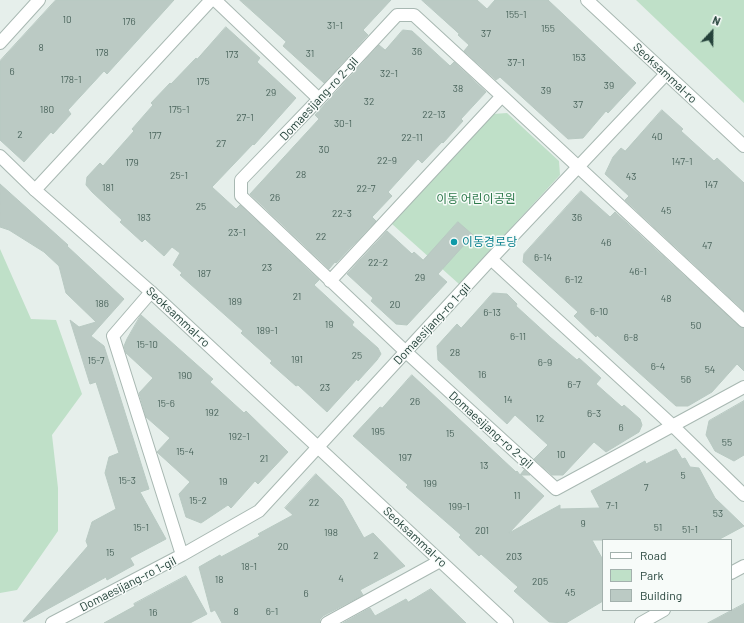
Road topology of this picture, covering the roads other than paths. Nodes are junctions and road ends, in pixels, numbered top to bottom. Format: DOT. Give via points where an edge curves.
graph roads {
  1 [pos="39,0"];
  2 [pos="211,0"];
  3 [pos="215,0"];
  4 [pos="587,0"];
  5 [pos="0,43"];
  6 [pos="666,74"];
  7 [pos="502,96"];
  8 [pos="319,99"];
  9 [pos="744,146"];
  10 [pos="0,156"];
  11 [pos="578,167"];
  12 [pos="35,190"];
  13 [pos="491,259"];
  14 [pos="330,280"];
  15 [pos="151,292"];
  16 [pos="744,321"];
  17 [pos="406,352"];
  18 [pos="744,387"];
  19 [pos="673,426"];
  20 [pos="318,446"];
  21 [pos="744,495"];
  22 [pos="182,555"];
  23 [pos="440,561"];
  24 [pos="744,566"];
  25 [pos="732,572"];
  26 [pos="662,611"];
  27 [pos="52,623"];
  28 [pos="327,623"];
  29 [pos="507,623"];
  30 [pos="641,623"];
  1 -- 5 [label="street"];
  2 -- 12 [label="street"];
  3 -- 8 [label="street"];
  4 -- 6 [label="street, Seoksammal-ro"];
  6 -- 9 [label="street, Seoksammal-ro"];
  6 -- 11 [label="street, Domaesijang-ro 1-gil"];
  7 -- 8 [label="street, Domaesijang-ro 2-gil" via="414,15 397,15"];
  7 -- 11 [label="street, Domaesijang-ro 2-gil"];
  7 -- 14 [label="street"];
  8 -- 14 [label="street, Domaesijang-ro 2-gil" via="241,180 241,196"];
  10 -- 12 [label="street, Seoksammal-ro"];
  11 -- 13 [label="street, Domaesijang-ro 1-gil"];
  11 -- 16 [label="street, Domaesijang-ro 2-gil"];
  12 -- 15 [label="street, Seoksammal-ro"];
  13 -- 17 [label="street, Domaesijang-ro 1-gil"];
  13 -- 19 [label="street"];
  14 -- 17 [label="street, Domaesijang-ro 2-gil"];
  15 -- 20 [label="street, Seoksammal-ro"];
  15 -- 22 [label="street, Domaesijang-ro 1-gil" via="113,336"];
  17 -- 19 [label="street, Domaesijang-ro 2-gil" via="556,489"];
  17 -- 20 [label="street, Domaesijang-ro 1-gil"];
  18 -- 19 [label="street, Domaesijang-ro 2-gil"];
  19 -- 21 [label="street"];
  20 -- 22 [label="street, Domaesijang-ro 1-gil" via="259,511"];
  20 -- 23 [label="street, Seoksammal-ro"];
  22 -- 27 [label="street, Domaesijang-ro 1-gil"];
  23 -- 28 [label="street"];
  23 -- 29 [label="street, Seoksammal-ro"];
  24 -- 25 [label="street"];
  26 -- 30 [label="street"];
}
